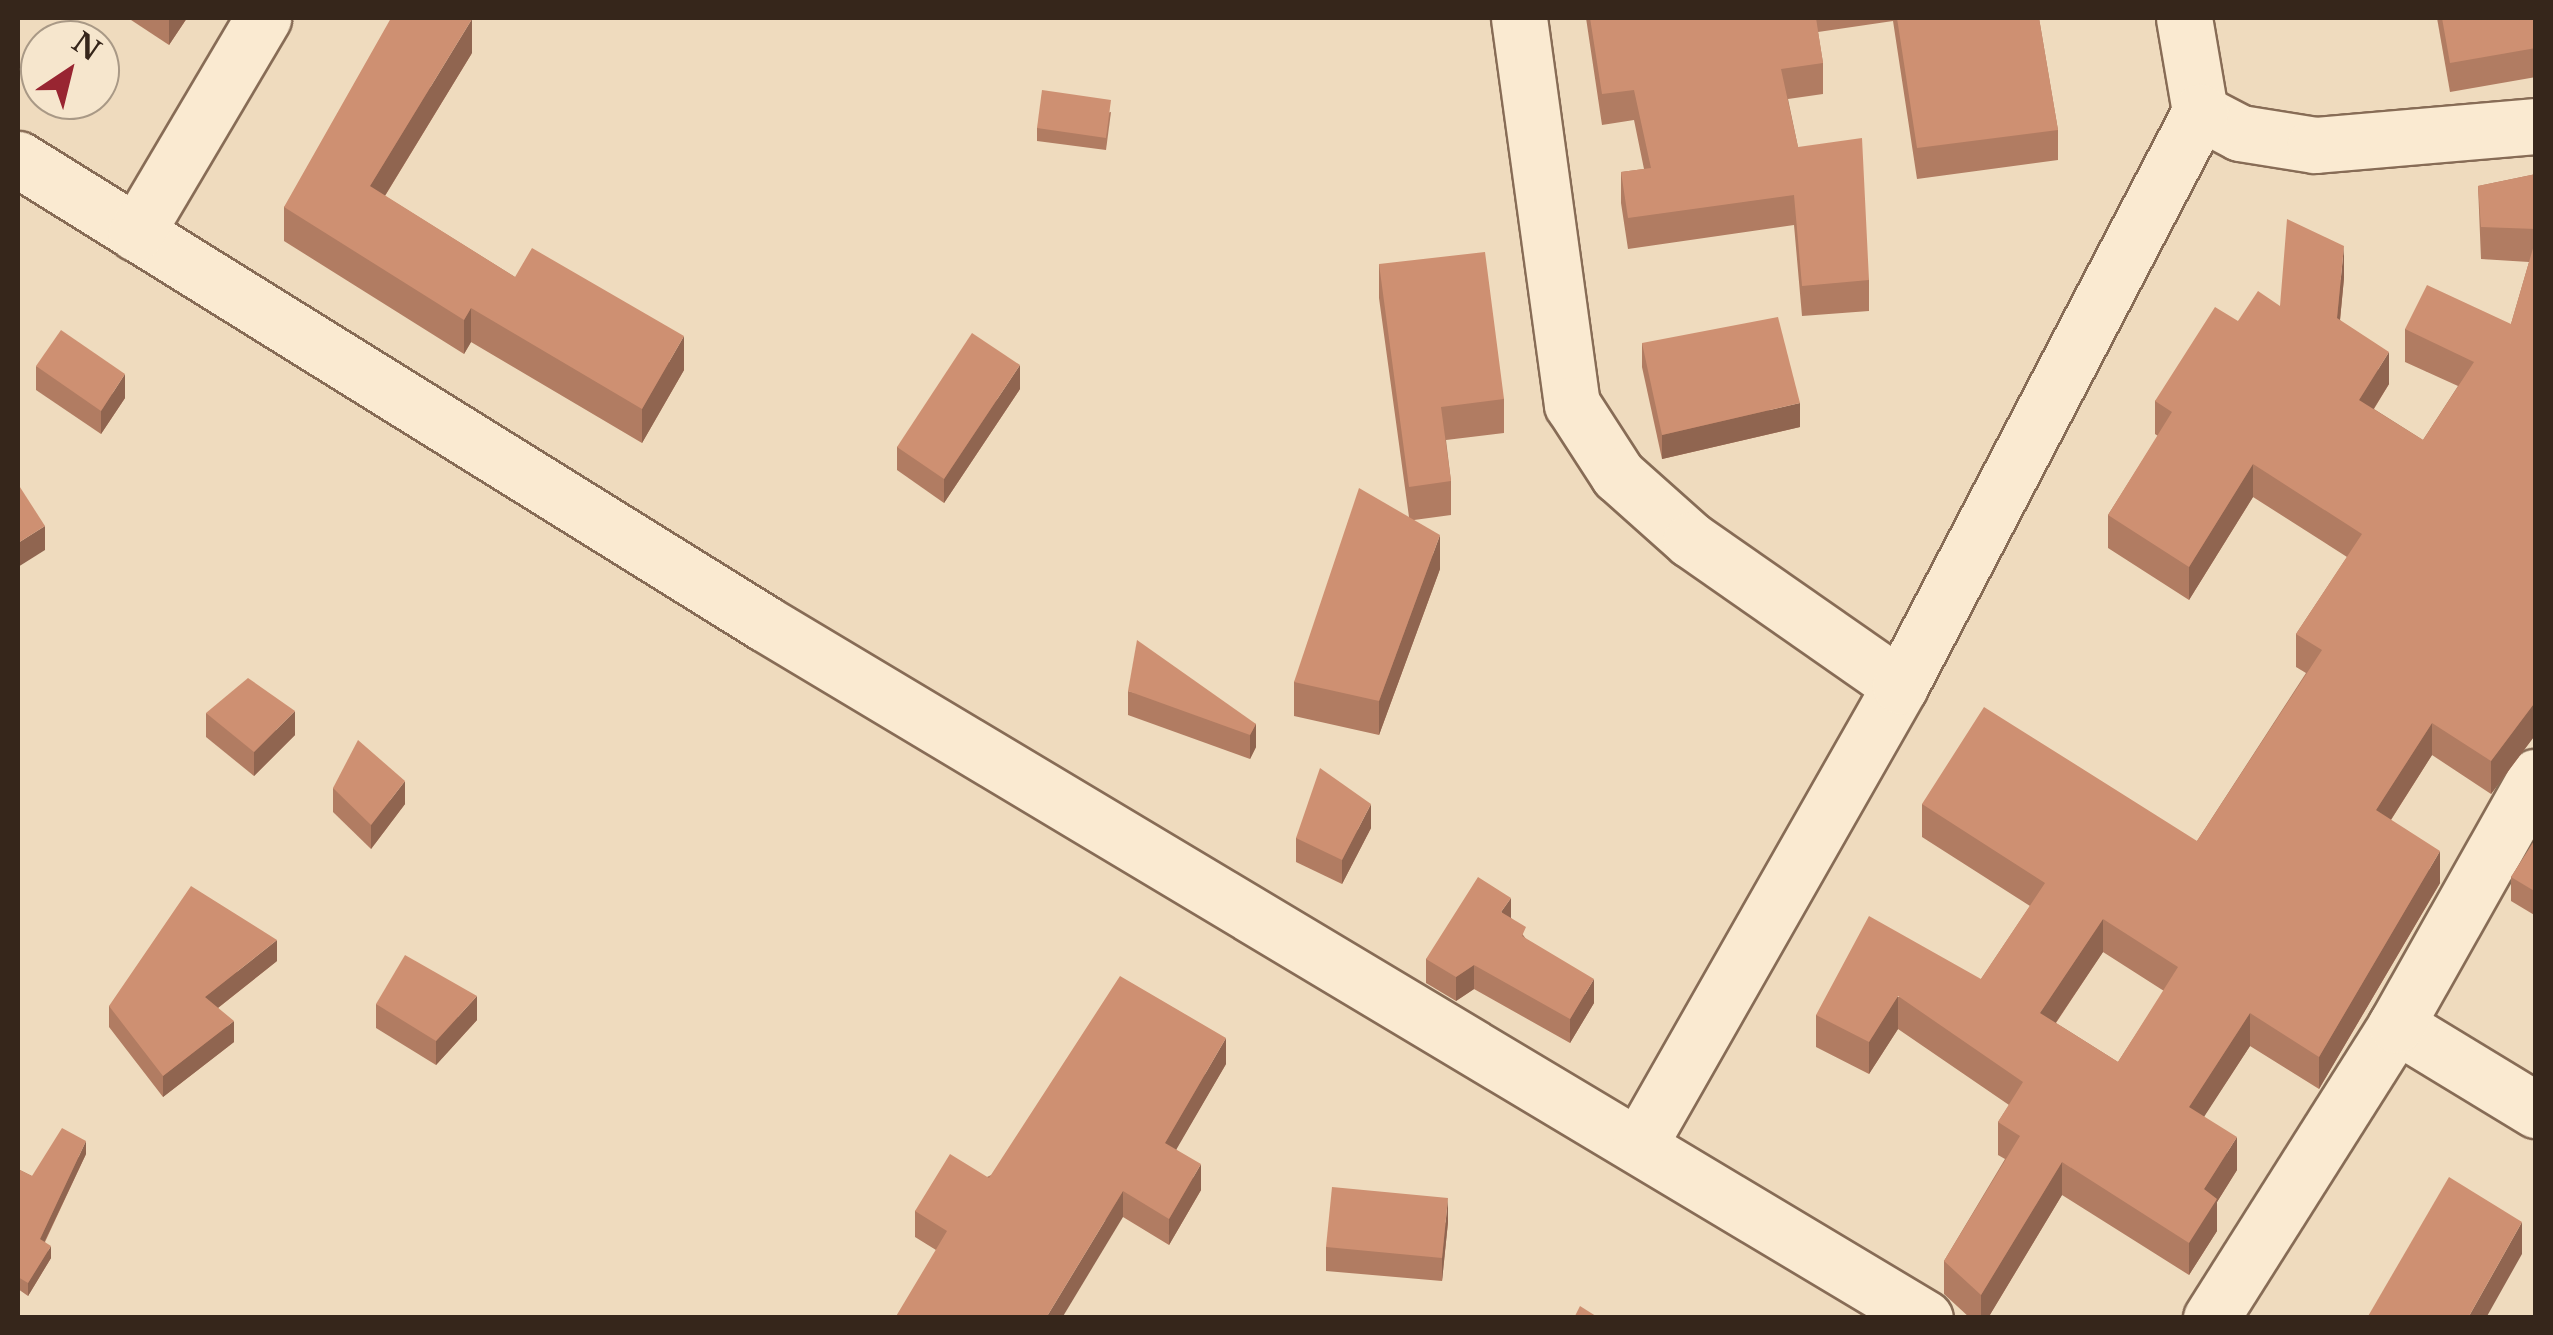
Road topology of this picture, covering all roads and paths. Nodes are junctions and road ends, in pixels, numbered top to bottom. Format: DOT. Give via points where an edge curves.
graph roads {
  1 [pos="263,18"];
  2 [pos="1518,18"];
  3 [pos="2184,18"];
  4 [pos="2200,112"];
  5 [pos="2536,126"];
  6 [pos="18,159"];
  7 [pos="136,233"];
  8 [pos="1900,686"];
  9 [pos="2536,777"];
  10 [pos="2396,1026"];
  11 [pos="2536,1110"];
  12 [pos="1640,1143"];
  13 [pos="1925,1318"];
  14 [pos="2211,1318"];
  1 -- 7 [label="street"];
  2 -- 8 [label="street" via="1572,404 1618,475 1691,540"];
  3 -- 4 [label="street"];
  4 -- 5 [label="street" via="2240,133 2315,145"];
  4 -- 8 [label="street"];
  6 -- 7 [label="street"];
  7 -- 12 [label="street" via="764,623"];
  8 -- 12 [label="street"];
  9 -- 10 [label="street"];
  10 -- 11 [label="street"];
  10 -- 14 [label="street"];
  12 -- 13 [label="street"];
}
